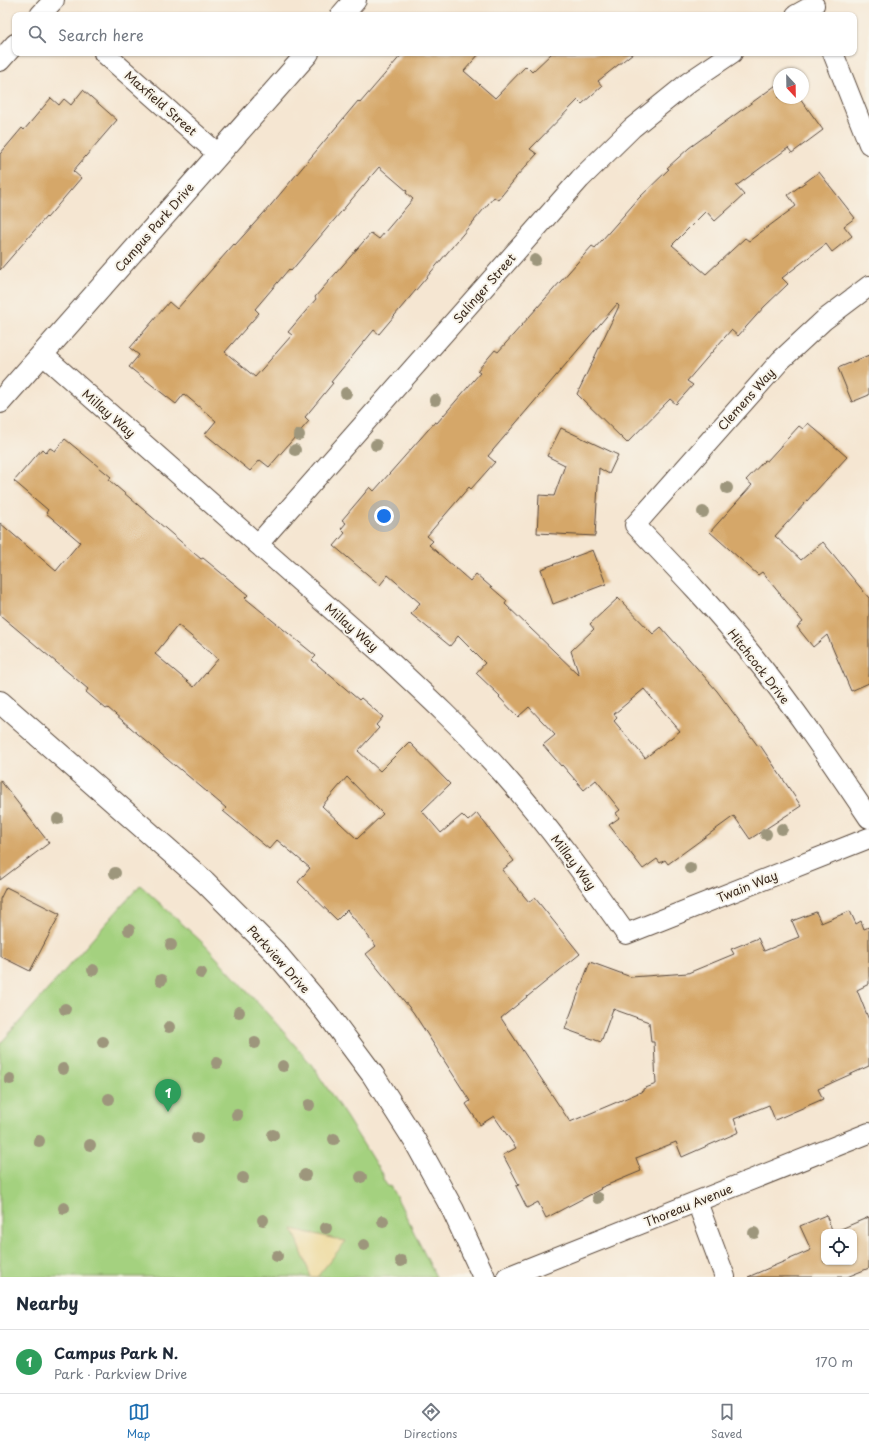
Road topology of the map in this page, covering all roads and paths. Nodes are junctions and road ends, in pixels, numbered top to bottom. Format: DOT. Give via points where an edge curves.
graph roads {
  1 [pos="355,0"];
  2 [pos="815,7"];
  3 [pos="345,12"];
  4 [pos="803,12"];
  5 [pos="12,47"];
  6 [pos="107,56"];
  7 [pos="305,56"];
  8 [pos="728,56"];
  9 [pos="834,56"];
  10 [pos="0,61"];
  11 [pos="869,144"];
  12 [pos="218,154"];
  13 [pos="869,286"];
  14 [pos="42,354"];
  15 [pos="0,402"];
  16 [pos="635,525"];
  17 [pos="258,544"];
  18 [pos="0,702"];
  19 [pos="869,818"];
  20 [pos="869,838"];
  21 [pos="626,934"];
  22 [pos="869,1133"];
  23 [pos="697,1202"];
  24 [pos="484,1277"];
  25 [pos="507,1277"];
  26 [pos="725,1277"];
  1 -- 3 [label="street"];
  2 -- 4 [label="street"];
  5 -- 10 [label="street"];
  6 -- 12 [label="street, Maxfield Street"];
  7 -- 12 [label="street, Campus Park Drive"];
  8 -- 17 [label="street, Salinger Street" via="689,82 632,128 580,179"];
  9 -- 11 [label="street"];
  12 -- 14 [label="street, Campus Park Drive"];
  13 -- 16 [label="street, Clemens Way" via="824,320 781,360"];
  14 -- 15 [label="street, Campus Park Drive"];
  14 -- 17 [label="street, Millay Way"];
  16 -- 19 [label="street, Hitchcock Drive" via="696,589 753,656 824,750"];
  17 -- 21 [label="street, Millay Way" via="436,703 504,775 567,851"];
  18 -- 24 [label="street, Parkview Drive" via="205,882 275,952 326,1012 373,1075 415,1141 453,1210"];
  20 -- 21 [label="street, Twain Way"];
  22 -- 23 [label="street, Thoreau Avenue"];
  23 -- 25 [label="street, Thoreau Avenue"];
  23 -- 26 [label="street"];
}
